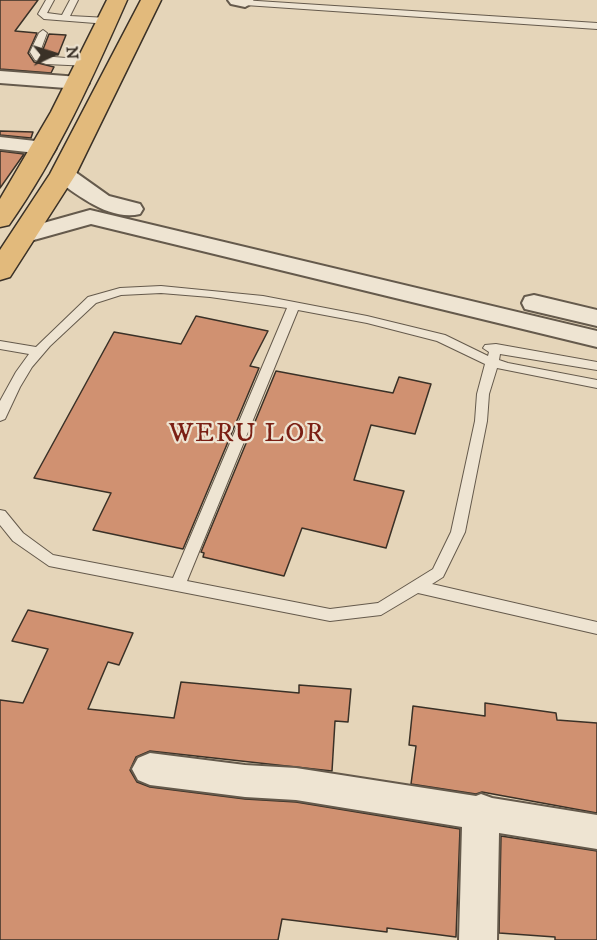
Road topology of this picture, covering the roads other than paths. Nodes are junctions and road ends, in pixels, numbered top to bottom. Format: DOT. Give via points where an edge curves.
graph roads {
  1 [pos="50,0"];
  2 [pos="74,0"];
  3 [pos="151,0"];
  4 [pos="416,0"];
  5 [pos="241,1"];
  6 [pos="112,10"];
  7 [pos="414,14"];
  8 [pos="65,18"];
  9 [pos="597,26"];
  10 [pos="43,33"];
  11 [pos="85,73"];
  12 [pos="0,77"];
  13 [pos="0,143"];
  14 [pos="45,148"];
  15 [pos="63,174"];
  16 [pos="0,219"];
  17 [pos="23,236"];
  18 [pos="322,263"];
  19 [pos="0,271"];
  20 [pos="294,306"];
  21 [pos="597,318"];
  22 [pos="597,339"];
  23 [pos="0,345"];
  24 [pos="466,348"];
  25 [pos="496,348"];
  26 [pos="36,351"];
  27 [pos="492,363"];
  28 [pos="597,366"];
  29 [pos="6,383"];
  30 [pos="597,384"];
  31 [pos="0,416"];
  32 [pos="0,515"];
  33 [pos="178,584"];
  34 [pos="417,587"];
  35 [pos="597,628"];
  36 [pos="150,769"];
  37 [pos="481,811"];
  38 [pos="597,832"];
  39 [pos="477,940"];
  1 -- 8 [label="lane" via="42,15"];
  2 -- 8 [label="lane"];
  3 -- 15 [label="highway"];
  4 -- 7 [label="lane"];
  5 -- 7 [label="lane"];
  6 -- 8 [label="lane"];
  6 -- 11 [label="highway"];
  7 -- 9 [label="lane"];
  10 -- 11 [label="lane" via="36,52 38,58"];
  11 -- 12 [label="street"];
  11 -- 14 [label="highway"];
  13 -- 14 [label="street"];
  14 -- 16 [label="highway"];
  15 -- 17 [label="highway"];
  15 -- 18 [label="street" via="101,201"];
  17 -- 18 [label="street" via="90,217"];
  17 -- 19 [label="highway"];
  18 -- 21 [label="street"];
  18 -- 22 [label="street"];
  20 -- 24 [label="lane" via="428,335"];
  20 -- 26 [label="lane" via="165,289 120,292 92,300"];
  20 -- 33 [label="lane"];
  23 -- 26 [label="lane"];
  24 -- 25 [label="lane"];
  24 -- 27 [label="lane"];
  25 -- 27 [label="lane"];
  25 -- 28 [label="lane"];
  26 -- 29 [label="lane"];
  27 -- 30 [label="lane"];
  27 -- 34 [label="lane" via="458,532 438,573"];
  29 -- 31 [label="lane"];
  32 -- 33 [label="lane" via="18,537 49,560"];
  33 -- 34 [label="lane" via="330,615 381,609"];
  34 -- 35 [label="lane"];
  36 -- 37 [label="street" via="296,784"];
  37 -- 38 [label="street"];
  37 -- 39 [label="street"];
}
